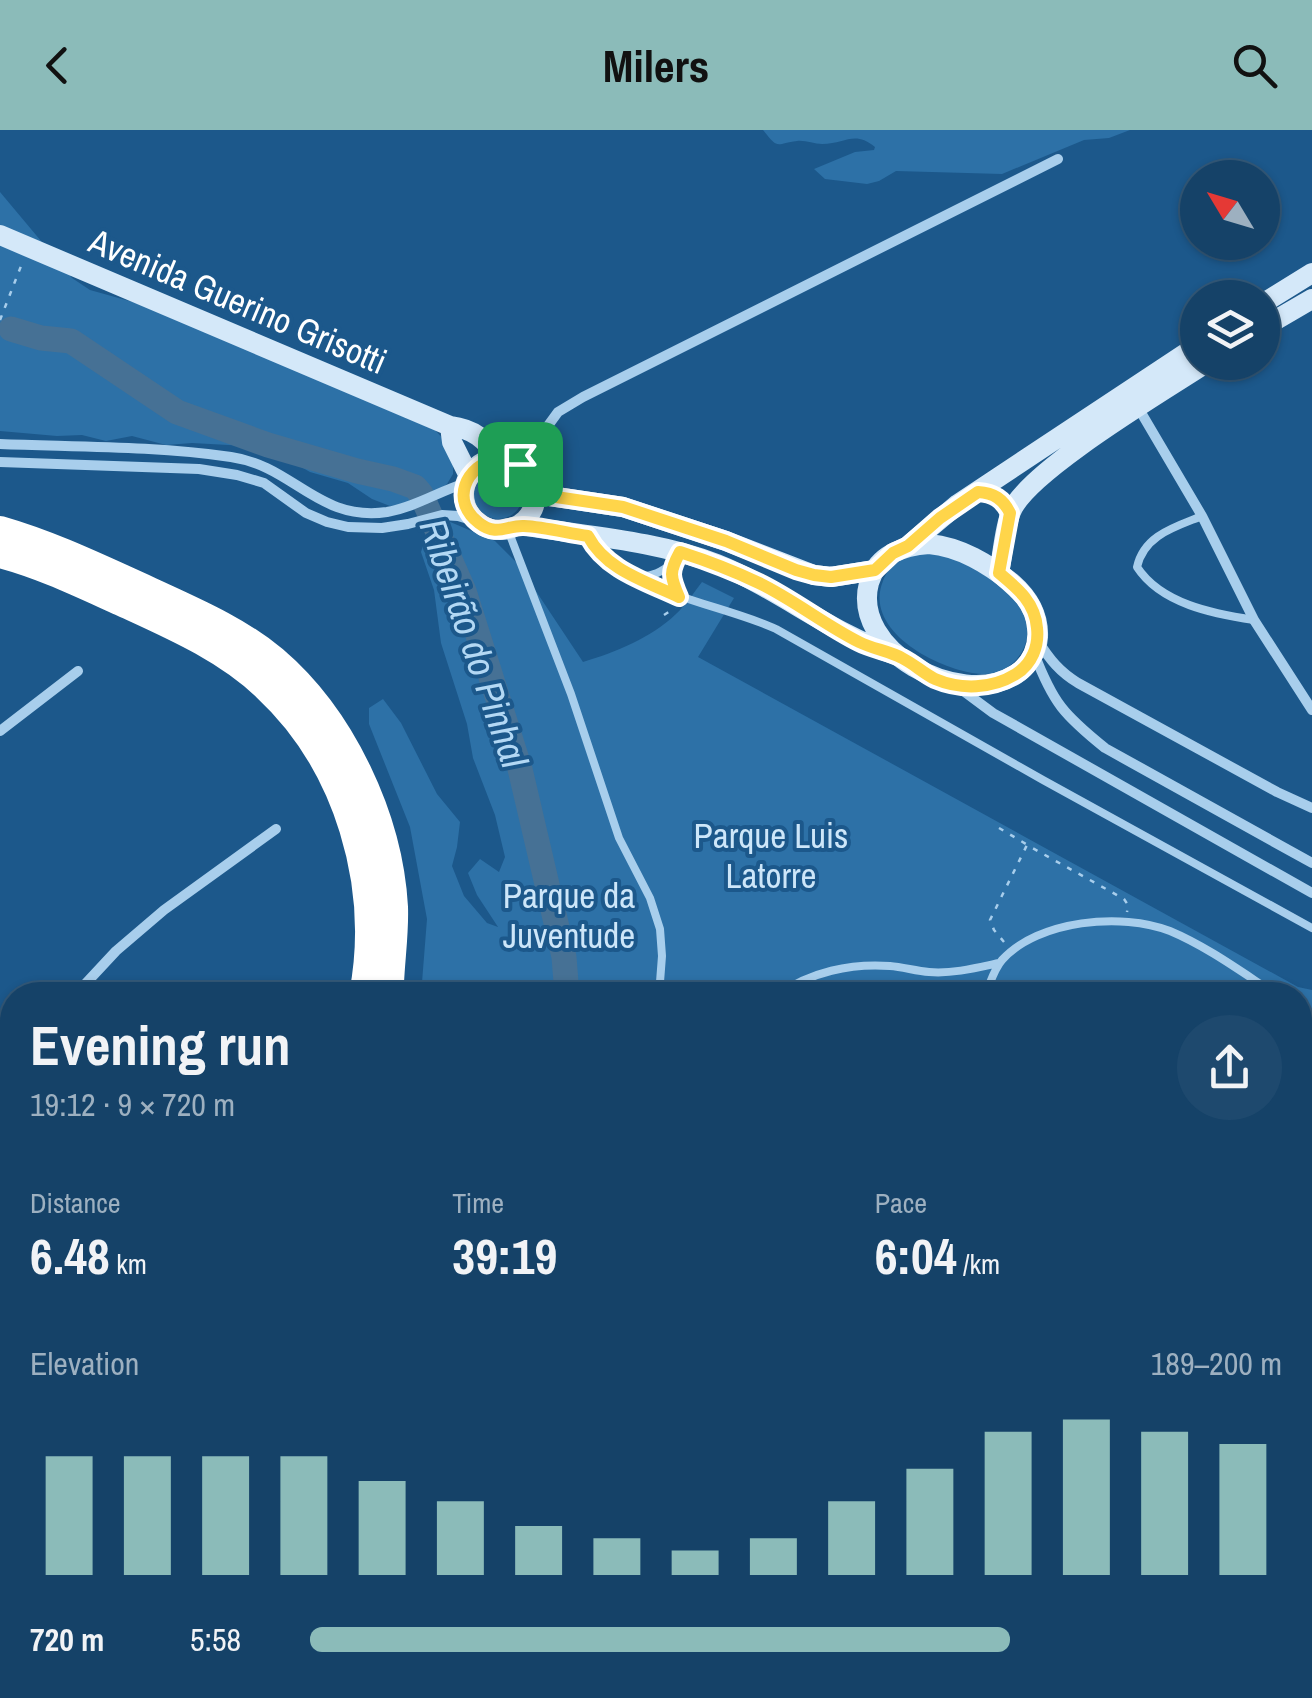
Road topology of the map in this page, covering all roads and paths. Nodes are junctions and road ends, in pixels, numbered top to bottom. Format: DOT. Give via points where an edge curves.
graph roads {
  1 [pos="1058,159"];
  2 [pos="0,235"];
  3 [pos="28,247"];
  4 [pos="1312,273"];
  5 [pos="1280,293"];
  6 [pos="1312,299"];
  7 [pos="1280,318"];
  8 [pos="0,320"];
  9 [pos="1180,359"];
  10 [pos="1180,376"];
  11 [pos="1132,399"];
  12 [pos="450,426"];
  13 [pos="0,444"];
  14 [pos="498,458"];
  15 [pos="0,462"];
  16 [pos="520,464"];
  17 [pos="468,479"];
  18 [pos="978,492"];
  19 [pos="536,494"];
  20 [pos="1010,513"];
  21 [pos="1202,516"];
  22 [pos="475,521"];
  23 [pos="514,527"];
  24 [pos="0,530"];
  25 [pos="588,536"];
  26 [pos="908,546"];
  27 [pos="0,554"];
  28 [pos="677,558"];
  29 [pos="875,570"];
  30 [pos="999,573"];
  31 [pos="634,576"];
  32 [pos="679,597"];
  33 [pos="1254,620"];
  34 [pos="1036,647"];
  35 [pos="902,658"];
  36 [pos="78,670"];
  37 [pos="953,684"];
  38 [pos="1312,710"];
  39 [pos="0,731"];
  40 [pos="1312,808"];
  41 [pos="999,828"];
  42 [pos="276,829"];
  43 [pos="1027,844"];
  44 [pos="1312,863"];
  45 [pos="1312,892"];
  46 [pos="1127,922"];
  47 [pos="1312,928"];
  48 [pos="1011,951"];
  49 [pos="998,963"];
  50 [pos="87,982"];
  51 [pos="366,982"];
  52 [pos="390,982"];
  53 [pos="660,982"];
  54 [pos="801,982"];
  55 [pos="990,982"];
  56 [pos="1257,982"];
  1 -- 16 [label="street" via="558,412"];
  2 -- 3 [label="main road, Avenida Guerino Grisotti"];
  3 -- 8 [label="path"];
  3 -- 12 [label="main road, Avenida Guerino Grisotti"];
  4 -- 5 [label="main road"];
  6 -- 7 [label="main road"];
  9 -- 11 [label="main road"];
  10 -- 11 [label="main road"];
  11 -- 18 [label="main road"];
  11 -- 20 [label="main road" via="1034,482"];
  11 -- 21 [label="street"];
  12 -- 14 [label="main road, Avenida Guerino Grisotti" via="482,437"];
  12 -- 17 [label="main road"];
  13 -- 17 [label="street" via="231,457 258,463 334,508 357,513 408,507"];
  14 -- 16 [label="main road"];
  14 -- 17 [label="main road" via="476,467"];
  15 -- 22 [label="street" via="238,475 264,483 306,513 348,527 442,515"];
  16 -- 19 [label="main road"];
  17 -- 22 [label="main road" via="464,499"];
  18 -- 20 [label="main road" via="998,497"];
  18 -- 26 [label="main road"];
  19 -- 23 [label="main road" via="528,516"];
  19 -- 29 [label="main road" via="623,507 814,575"];
  20 -- 30 [label="main road"];
  21 -- 33 [label="street"];
  21 -- 33 [label="lane" via="1152,540 1136,567 1201,610"];
  22 -- 23 [label="main road" via="496,530"];
  23 -- 25 [label="main road"];
  23 -- 53 [label="lane" via="619,838 660,929"];
  24 -- 52 [label="highway" via="207,618 273,660 302,688 351,759 380,830 394,908"];
  25 -- 28 [label="main road"];
  25 -- 31 [label="lane" via="603,558"];
  26 -- 29 [label="main road"];
  26 -- 30 [label="main road" via="954,549"];
  27 -- 51 [label="highway" via="32,562 174,627 234,661 299,722 349,811 368,907"];
  28 -- 31 [label="lane" via="649,577"];
  28 -- 32 [label="lane" via="671,576"];
  28 -- 35 [label="main road" via="716,564 762,584 852,638"];
  29 -- 35 [label="main road" via="868,611"];
  30 -- 34 [label="main road" via="1029,600"];
  31 -- 32 [label="lane"];
  32 -- 47 [label="lane" via="776,629"];
  33 -- 38 [label="street"];
  34 -- 37 [label="main road" via="1013,676 973,687"];
  34 -- 40 [label="street" via="1078,683"];
  34 -- 44 [label="street" via="1057,703 1105,748"];
  35 -- 37 [label="main road"];
  36 -- 39 [label="street"];
  37 -- 45 [label="street" via="993,713"];
  41 -- 43 [label="path"];
  42 -- 50 [label="street" via="164,910"];
  43 -- 46 [label="path" via="1124,899"];
  43 -- 48 [label="path" via="990,920"];
  46 -- 48 [label="lane" via="1080,923"];
  46 -- 56 [label="lane" via="1168,930"];
  48 -- 49 [label="lane"];
  49 -- 54 [label="lane" via="957,972 858,966"];
  49 -- 55 [label="lane"];
}
